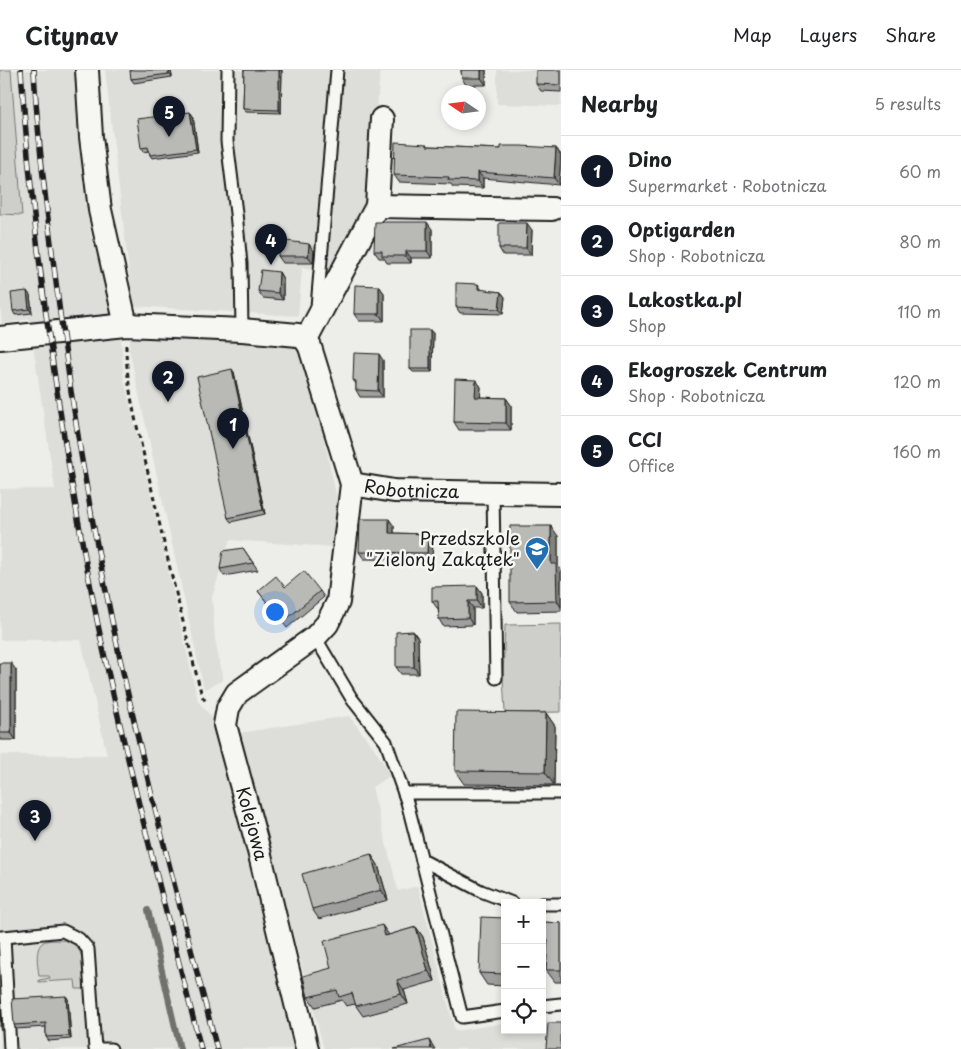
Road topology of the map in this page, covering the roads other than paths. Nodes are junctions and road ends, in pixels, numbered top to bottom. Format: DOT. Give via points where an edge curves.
graph roads {
  1 [pos="87,70"];
  2 [pos="228,70"];
  3 [pos="337,70"];
  4 [pos="382,119"];
  5 [pos="377,206"];
  6 [pos="552,209"];
  7 [pos="126,325"];
  8 [pos="242,330"];
  9 [pos="310,333"];
  10 [pos="0,338"];
  11 [pos="352,484"];
  12 [pos="493,492"];
  13 [pos="561,494"];
  14 [pos="315,638"];
  15 [pos="496,678"];
  16 [pos="404,793"];
  17 [pos="559,794"];
  18 [pos="422,860"];
  19 [pos="502,899"];
  20 [pos="546,904"];
  21 [pos="561,904"];
  22 [pos="2,937"];
  23 [pos="561,1004"];
  24 [pos="546,1006"];
  25 [pos="501,1012"];
  26 [pos="10,1049"];
  27 [pos="97,1049"];
  28 [pos="112,1049"];
  29 [pos="307,1049"];
  1 -- 7 [label="street" via="100,210"];
  2 -- 8 [label="lane" via="227,141 241,264"];
  3 -- 9 [label="lane, Robotnicza" via="326,211"];
  4 -- 5 [label="street"];
  5 -- 6 [label="street"];
  5 -- 9 [label="street"];
  7 -- 8 [label="street"];
  7 -- 10 [label="street"];
  8 -- 9 [label="street" via="298,335"];
  9 -- 11 [label="street, Robotnicza" via="310,347"];
  11 -- 12 [label="street, Robotnicza" via="394,491"];
  11 -- 14 [label="street" via="338,602 327,624"];
  12 -- 13 [label="street, Robotnicza"];
  12 -- 15 [label="lane"];
  14 -- 16 [label="lane" via="352,699 386,742"];
  14 -- 29 [label="street, Kolejowa" via="237,693 228,708 225,725"];
  16 -- 17 [label="lane"];
  16 -- 18 [label="lane"];
  18 -- 19 [label="lane"];
  18 -- 25 [label="lane" via="462,1017"];
  20 -- 21 [label="lane"];
  22 -- 26 [label="lane"];
  22 -- 27 [label="lane" via="63,931 79,939 88,949"];
  23 -- 24 [label="lane"];
  27 -- 28 [label="lane"];
}
